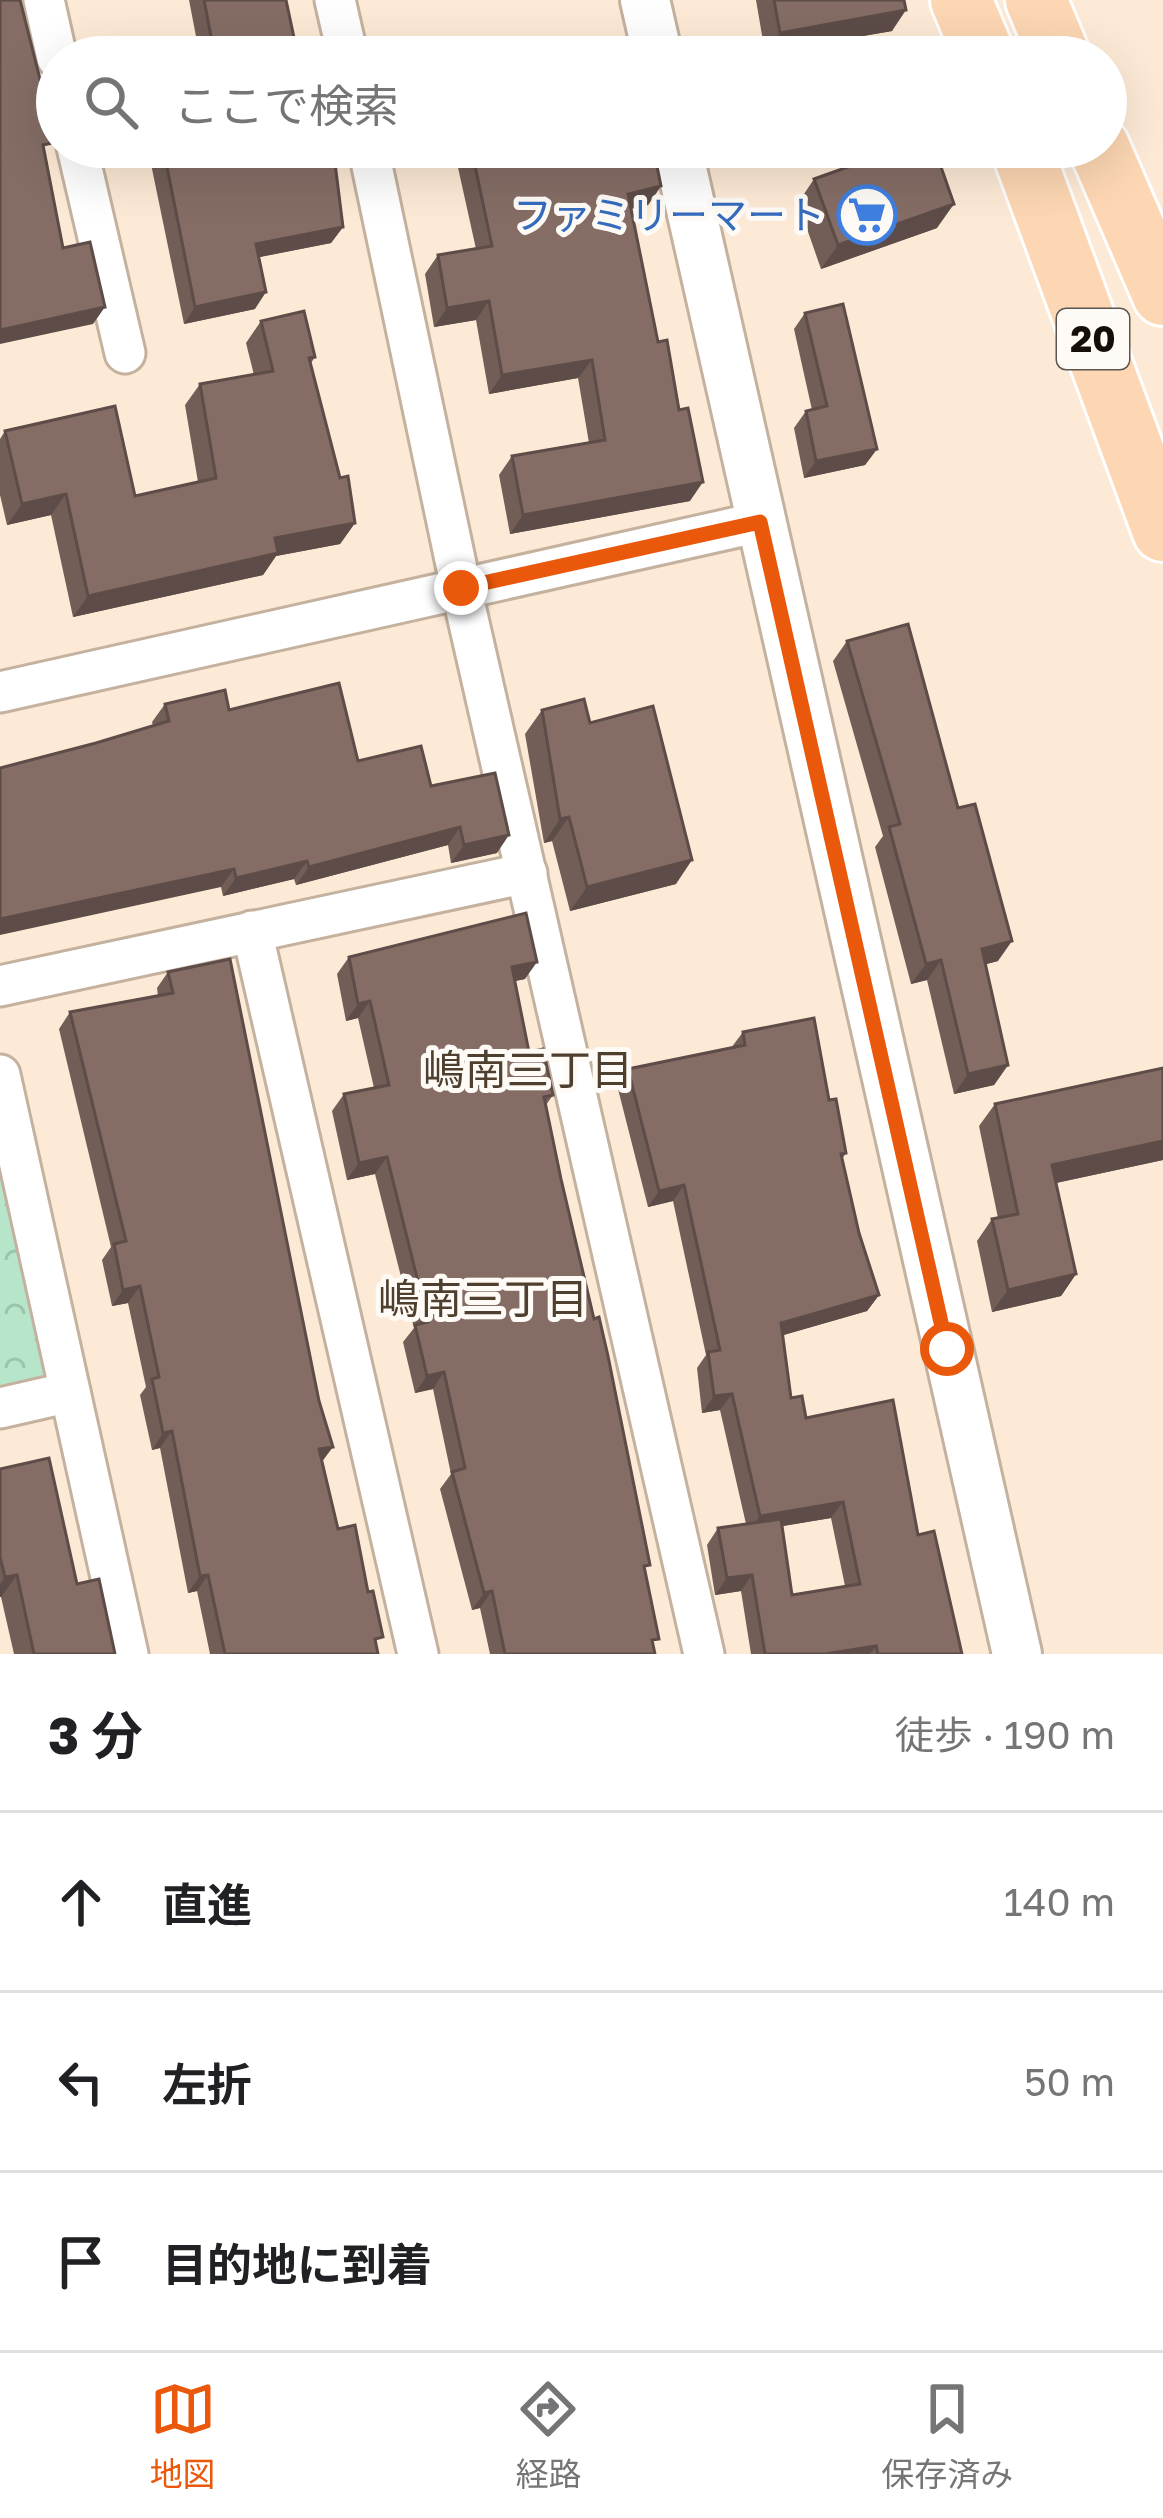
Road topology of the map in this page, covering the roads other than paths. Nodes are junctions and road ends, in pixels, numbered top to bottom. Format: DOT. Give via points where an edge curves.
graph roads {
  1 [pos="44,0"];
  2 [pos="335,0"];
  3 [pos="645,0"];
  4 [pos="961,0"];
  5 [pos="1036,0"];
  6 [pos="52,36"];
  7 [pos="343,36"];
  8 [pos="653,36"];
  9 [pos="976,36"];
  10 [pos="1051,36"];
  11 [pos="82,168"];
  12 [pos="372,168"];
  13 [pos="682,168"];
  14 [pos="1029,168"];
  15 [pos="1108,168"];
  16 [pos="1163,295"];
  17 [pos="125,353"];
  18 [pos="760,522"];
  19 [pos="1163,531"];
  20 [pos="461,588"];
  21 [pos="0,692"];
  22 [pos="527,873"];
  23 [pos="252,932"];
  24 [pos="0,986"];
  25 [pos="0,1076"];
  26 [pos="70,1392"];
  27 [pos="0,1408"];
  28 [pos="128,1654"];
  29 [pos="418,1654"];
  30 [pos="704,1654"];
  31 [pos="1017,1654"];
  1 -- 6 [label="street"];
  2 -- 7 [label="street"];
  3 -- 8 [label="street"];
  4 -- 9 [label="main road"];
  5 -- 10 [label="main road"];
  11 -- 17 [label="street"];
  12 -- 20 [label="street"];
  13 -- 18 [label="street"];
  14 -- 19 [label="main road, 20"];
  15 -- 16 [label="main road, 20"];
  18 -- 20 [label="street"];
  18 -- 31 [label="street"];
  20 -- 21 [label="street"];
  20 -- 22 [label="street"];
  22 -- 23 [label="street"];
  22 -- 30 [label="street"];
  23 -- 24 [label="street"];
  23 -- 29 [label="street"];
  25 -- 26 [label="street"];
  26 -- 27 [label="street"];
  26 -- 28 [label="street"];
}
